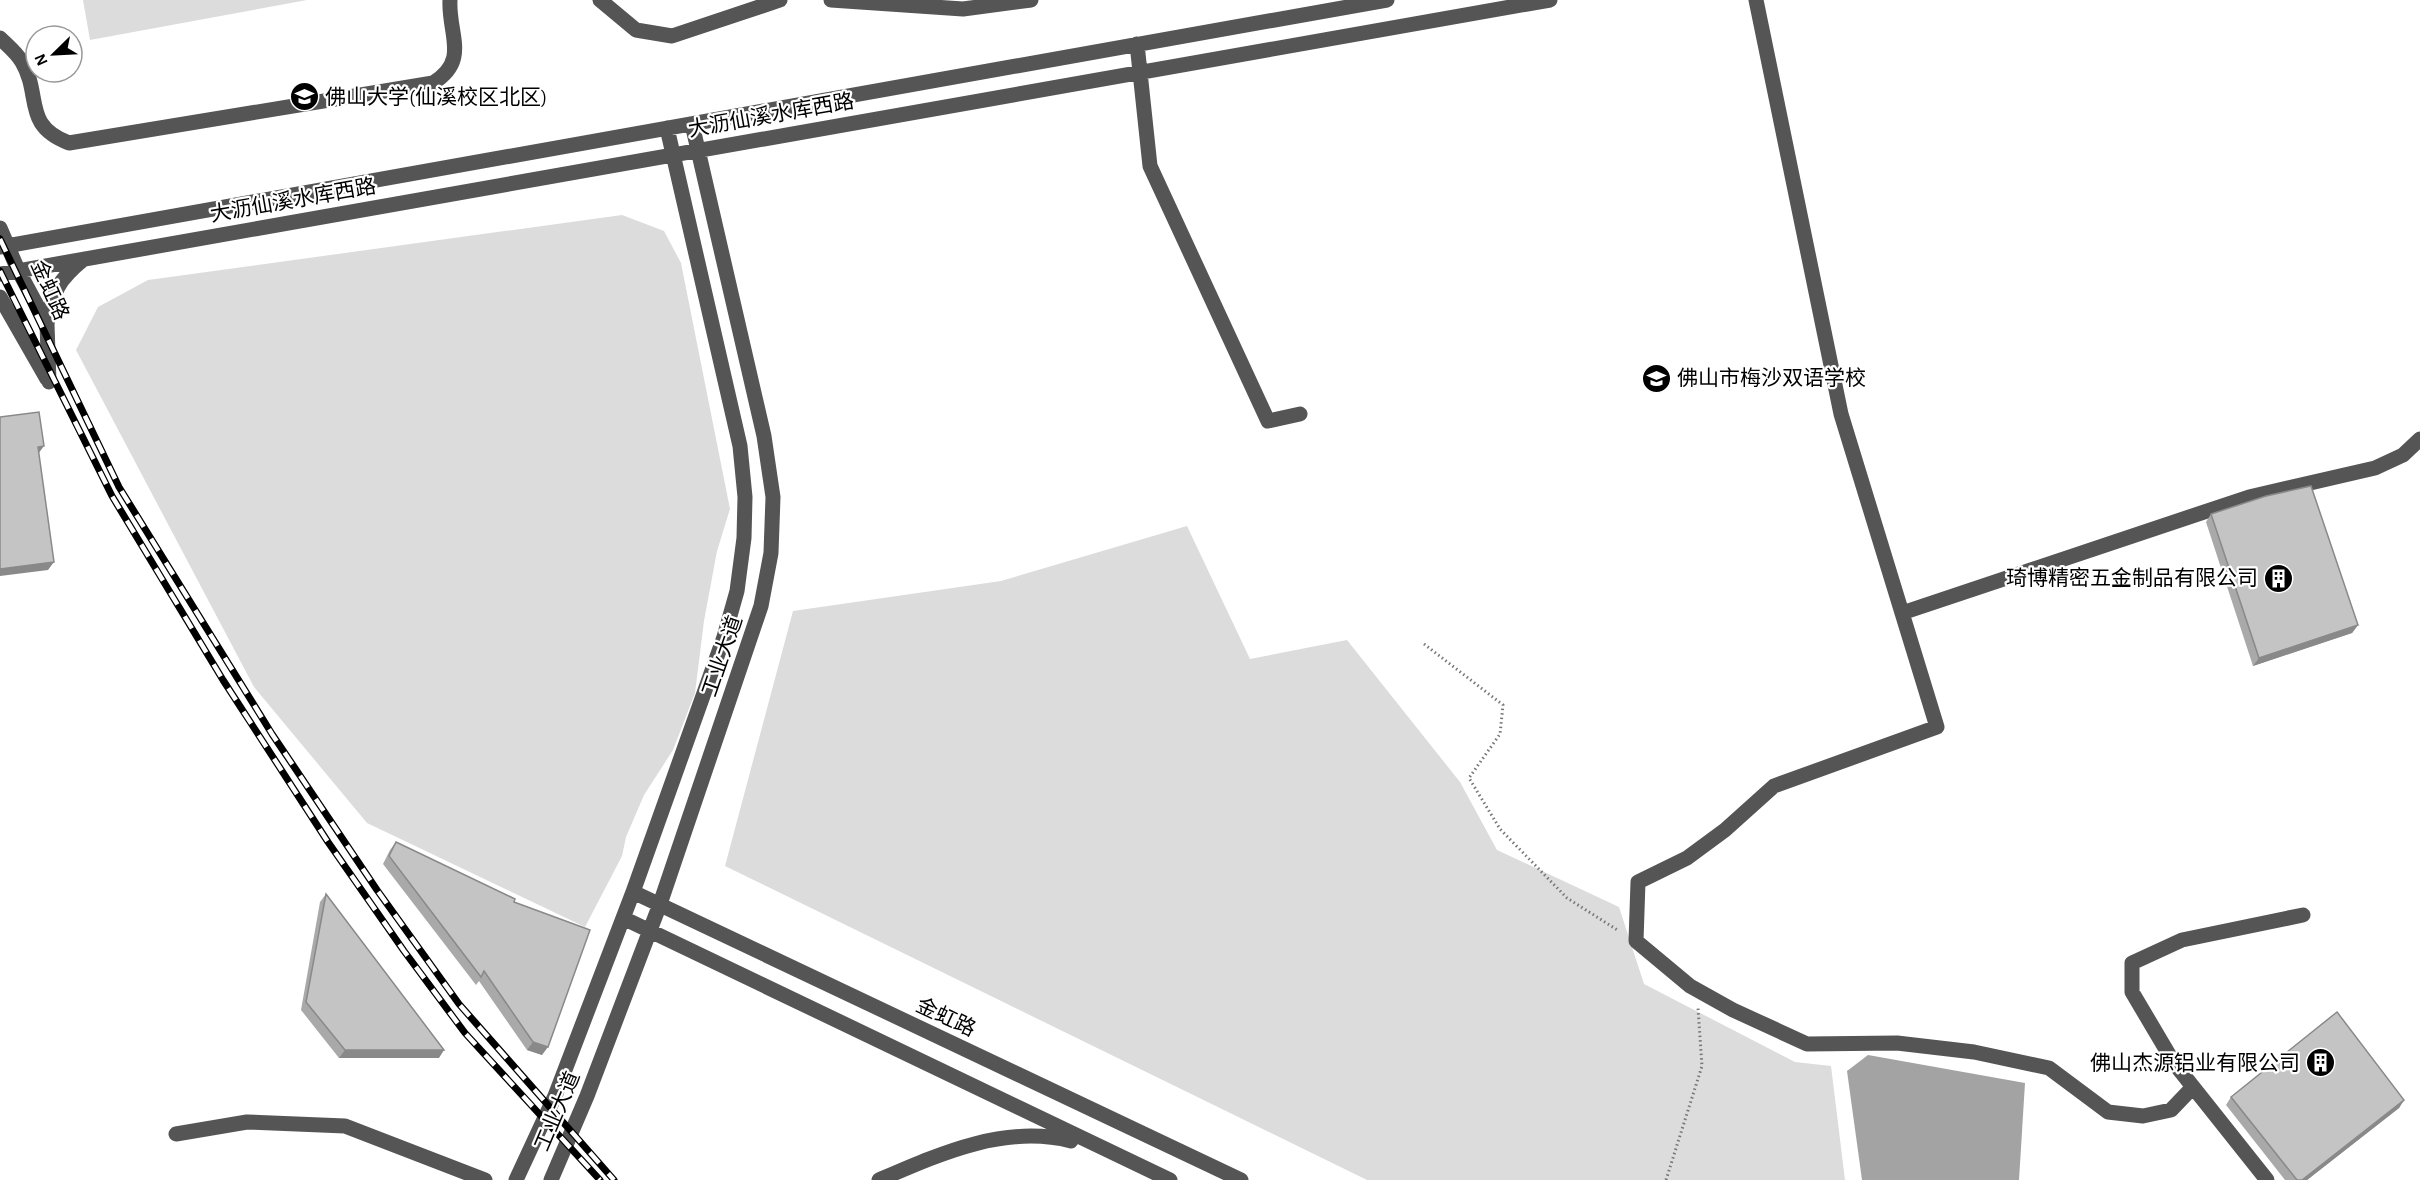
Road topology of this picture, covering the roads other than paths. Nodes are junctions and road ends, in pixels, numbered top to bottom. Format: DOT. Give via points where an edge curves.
graph roads {
  1 [pos="450,0"];
  2 [pos="600,0"];
  3 [pos="780,0"];
  4 [pos="831,0"];
  5 [pos="1031,0"];
  6 [pos="1387,0"];
  7 [pos="1550,0"];
  8 [pos="1756,0"];
  9 [pos="0,38"];
  10 [pos="1137,44"];
  11 [pos="1141,72"];
  12 [pos="693,124"];
  13 [pos="668,128"];
  14 [pos="699,149"];
  15 [pos="673,153"];
  16 [pos="0,228"];
  17 [pos="4,247"];
  18 [pos="85,259"];
  19 [pos="18,270"];
  20 [pos="0,274"];
  21 [pos="0,297"];
  22 [pos="0,309"];
  23 [pos="12,320"];
  24 [pos="47,324"];
  25 [pos="1300,414"];
  26 [pos="2420,439"];
  27 [pos="1902,613"];
  28 [pos="633,892"];
  29 [pos="660,904"];
  30 [pos="2303,915"];
  31 [pos="623,918"];
  32 [pos="649,930"];
  33 [pos="2193,1087"];
  34 [pos="176,1134"];
  35 [pos="485,1180"];
  36 [pos="516,1180"];
  37 [pos="551,1180"];
  38 [pos="879,1180"];
  39 [pos="1144,1180"];
  40 [pos="1170,1180"];
  41 [pos="1240,1180"];
  42 [pos="2267,1180"];
  1 -- 9 [label="street" via="456,57 447,74 433,83 69,143 52,136 40,124 22,62"];
  2 -- 3 [label="street" via="636,30 672,36"];
  4 -- 5 [label="street" via="963,9"];
  6 -- 10 [label="street"];
  7 -- 11 [label="street, 大沥仙溪水库西路"];
  8 -- 27 [label="street" via="1841,414"];
  10 -- 11 [label="street"];
  10 -- 12 [label="street"];
  11 -- 14 [label="street, 大沥仙溪水库西路"];
  11 -- 25 [label="street" via="1150,166 1179,230 1268,421"];
  12 -- 13 [label="street"];
  12 -- 14 [label="street, 工业大道"];
  13 -- 15 [label="street, 工业大道"];
  13 -- 17 [label="street"];
  14 -- 15 [label="street, 大沥仙溪水库西路"];
  14 -- 29 [label="street, 工业大道" via="764,436 773,497 771,553 761,606"];
  15 -- 18 [label="street, 大沥仙溪水库西路"];
  15 -- 28 [label="street, 工业大道" via="740,446 744,538 737,591 724,637"];
  16 -- 17 [label="street, 金虹路"];
  17 -- 19 [label="street, 金虹路"];
  18 -- 19 [label="street, 大沥仙溪水库西路"];
  18 -- 24 [label="street" via="63,277 51,298"];
  19 -- 20 [label="street, 大沥仙溪水库西路"];
  19 -- 24 [label="street, 金虹路"];
  21 -- 23 [label="street, 金虹路"];
  22 -- 23 [label="street"];
  23 -- 24 [label="street, 金虹路" via="49,382"];
  26 -- 27 [label="street" via="2403,455 2375,468 2249,496"];
  27 -- 33 [label="street" via="1938,727 1774,786 1687,858 1638,882 1636,941 1697,990 1807,1044 1897,1043 1974,1052 2049,1068 2108,1112 2143,1116 2171,1110"];
  28 -- 29 [label="street, 金虹路"];
  28 -- 31 [label="street, 工业大道"];
  29 -- 32 [label="street, 工业大道"];
  29 -- 41 [label="street, 金虹路"];
  30 -- 33 [label="street" via="2182,940 2132,963 2132,992 2174,1063"];
  31 -- 32 [label="street"];
  31 -- 36 [label="street, 工业大道" via="555,1096"];
  32 -- 37 [label="street, 工业大道"];
  32 -- 40 [label="street"];
  33 -- 42 [label="street"];
  34 -- 35 [label="street" via="247,1122 345,1126"];
  38 -- 39 [label="street" via="952,1149 1043,1136 1104,1149"];
}
